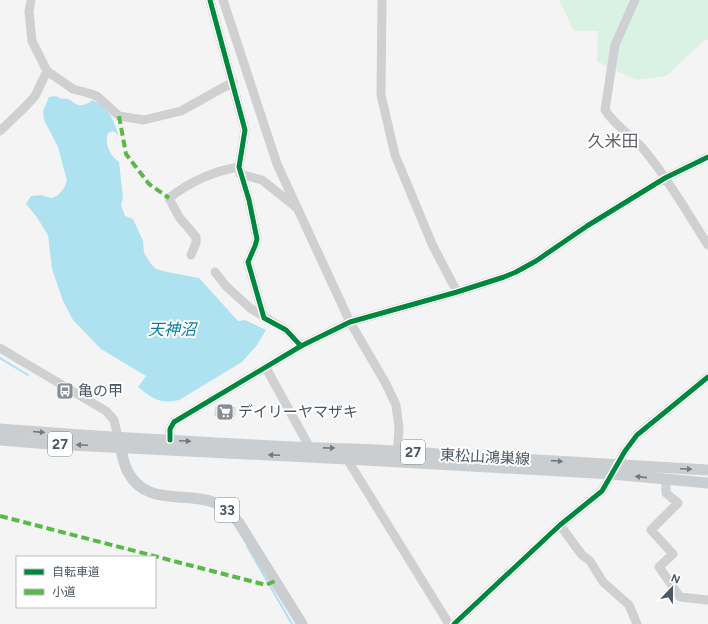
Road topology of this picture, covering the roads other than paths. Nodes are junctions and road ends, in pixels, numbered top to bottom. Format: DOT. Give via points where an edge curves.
graph roads {
  1 [pos="31,0"];
  2 [pos="210,0"];
  3 [pos="223,0"];
  4 [pos="382,0"];
  5 [pos="635,0"];
  6 [pos="47,71"];
  7 [pos="233,82"];
  8 [pos="0,131"];
  9 [pos="708,157"];
  10 [pos="240,170"];
  11 [pos="665,178"];
  12 [pos="299,210"];
  13 [pos="708,245"];
  14 [pos="191,255"];
  15 [pos="215,272"];
  16 [pos="457,292"];
  17 [pos="264,318"];
  18 [pos="350,322"];
  19 [pos="301,346"];
  20 [pos="0,348"];
  21 [pos="266,368"];
  22 [pos="708,377"];
  23 [pos="0,429"];
  24 [pos="0,440"];
  25 [pos="170,440"];
  26 [pos="119,442"];
  27 [pos="310,448"];
  28 [pos="398,450"];
  29 [pos="347,459"];
  30 [pos="397,462"];
  31 [pos="615,470"];
  32 [pos="708,470"];
  33 [pos="666,480"];
  34 [pos="708,483"];
  35 [pos="560,525"];
  36 [pos="708,600"];
  37 [pos="302,624"];
  38 [pos="449,624"];
  39 [pos="454,624"];
  40 [pos="637,624"];
  1 -- 6 [label="street" via="29,12 32,41"];
  2 -- 7 [label="street"];
  3 -- 12 [label="street" via="278,164"];
  4 -- 16 [label="street" via="381,95 395,155 432,244"];
  5 -- 11 [label="street" via="615,45 605,110 611,120 644,150"];
  6 -- 7 [label="street" via="73,89 97,96 119,116 144,120 181,111"];
  6 -- 8 [label="street" via="35,96"];
  7 -- 10 [label="street" via="245,130"];
  9 -- 11 [label="street"];
  10 -- 12 [label="street" via="262,180"];
  10 -- 14 [label="street" via="228,169 208,175 169,198 179,217 196,237"];
  10 -- 17 [label="street" via="257,239 248,262"];
  11 -- 13 [label="street"];
  11 -- 16 [label="street" via="536,261 504,277"];
  12 -- 18 [label="street"];
  15 -- 17 [label="street" via="226,286"];
  16 -- 18 [label="street"];
  17 -- 19 [label="street" via="286,330"];
  18 -- 19 [label="street"];
  18 -- 28 [label="street" via="396,405"];
  19 -- 21 [label="street"];
  20 -- 26 [label="street" via="106,410 114,420"];
  21 -- 25 [label="street" via="174,422 170,429"];
  21 -- 27 [label="street"];
  22 -- 31 [label="street" via="637,435"];
  23 -- 26 [label="main road, 27, one-way"];
  26 -- 24 [label="main road, 27, one-way" via="50,444"];
  25 -- 26 [label="main road, 東松山鴻巣線 / 27"];
  25 -- 27 [label="main road, 東松山鴻巣線 / 27, one-way"];
  29 -- 26 [label="main road, 東松山鴻巣線 / 27, one-way" via="212,452"];
  26 -- 37 [label="main road, 33" via="128,472 139,486 153,495 214,502 232,514"];
  27 -- 28 [label="main road, 東松山鴻巣線 / 27, one-way"];
  28 -- 30 [label="street"];
  28 -- 31 [label="main road, 東松山鴻巣線 / 27, one-way"];
  29 -- 30 [label="main road, 東松山鴻巣線 / 27"];
  29 -- 38 [label="street"];
  30 -- 31 [label="main road, 東松山鴻巣線 / 27"];
  31 -- 32 [label="main road, 東松山鴻巣線 / 27, one-way"];
  33 -- 31 [label="main road, 東松山鴻巣線 / 27, one-way"];
  31 -- 35 [label="street" via="602,491"];
  33 -- 34 [label="main road, 東松山鴻巣線 / 27"];
  33 -- 36 [label="street" via="666,493 678,504 651,530 673,554 659,567 680,597"];
  35 -- 39 [label="street"];
  35 -- 40 [label="street" via="582,555 590,561 603,582 629,605"];
}
